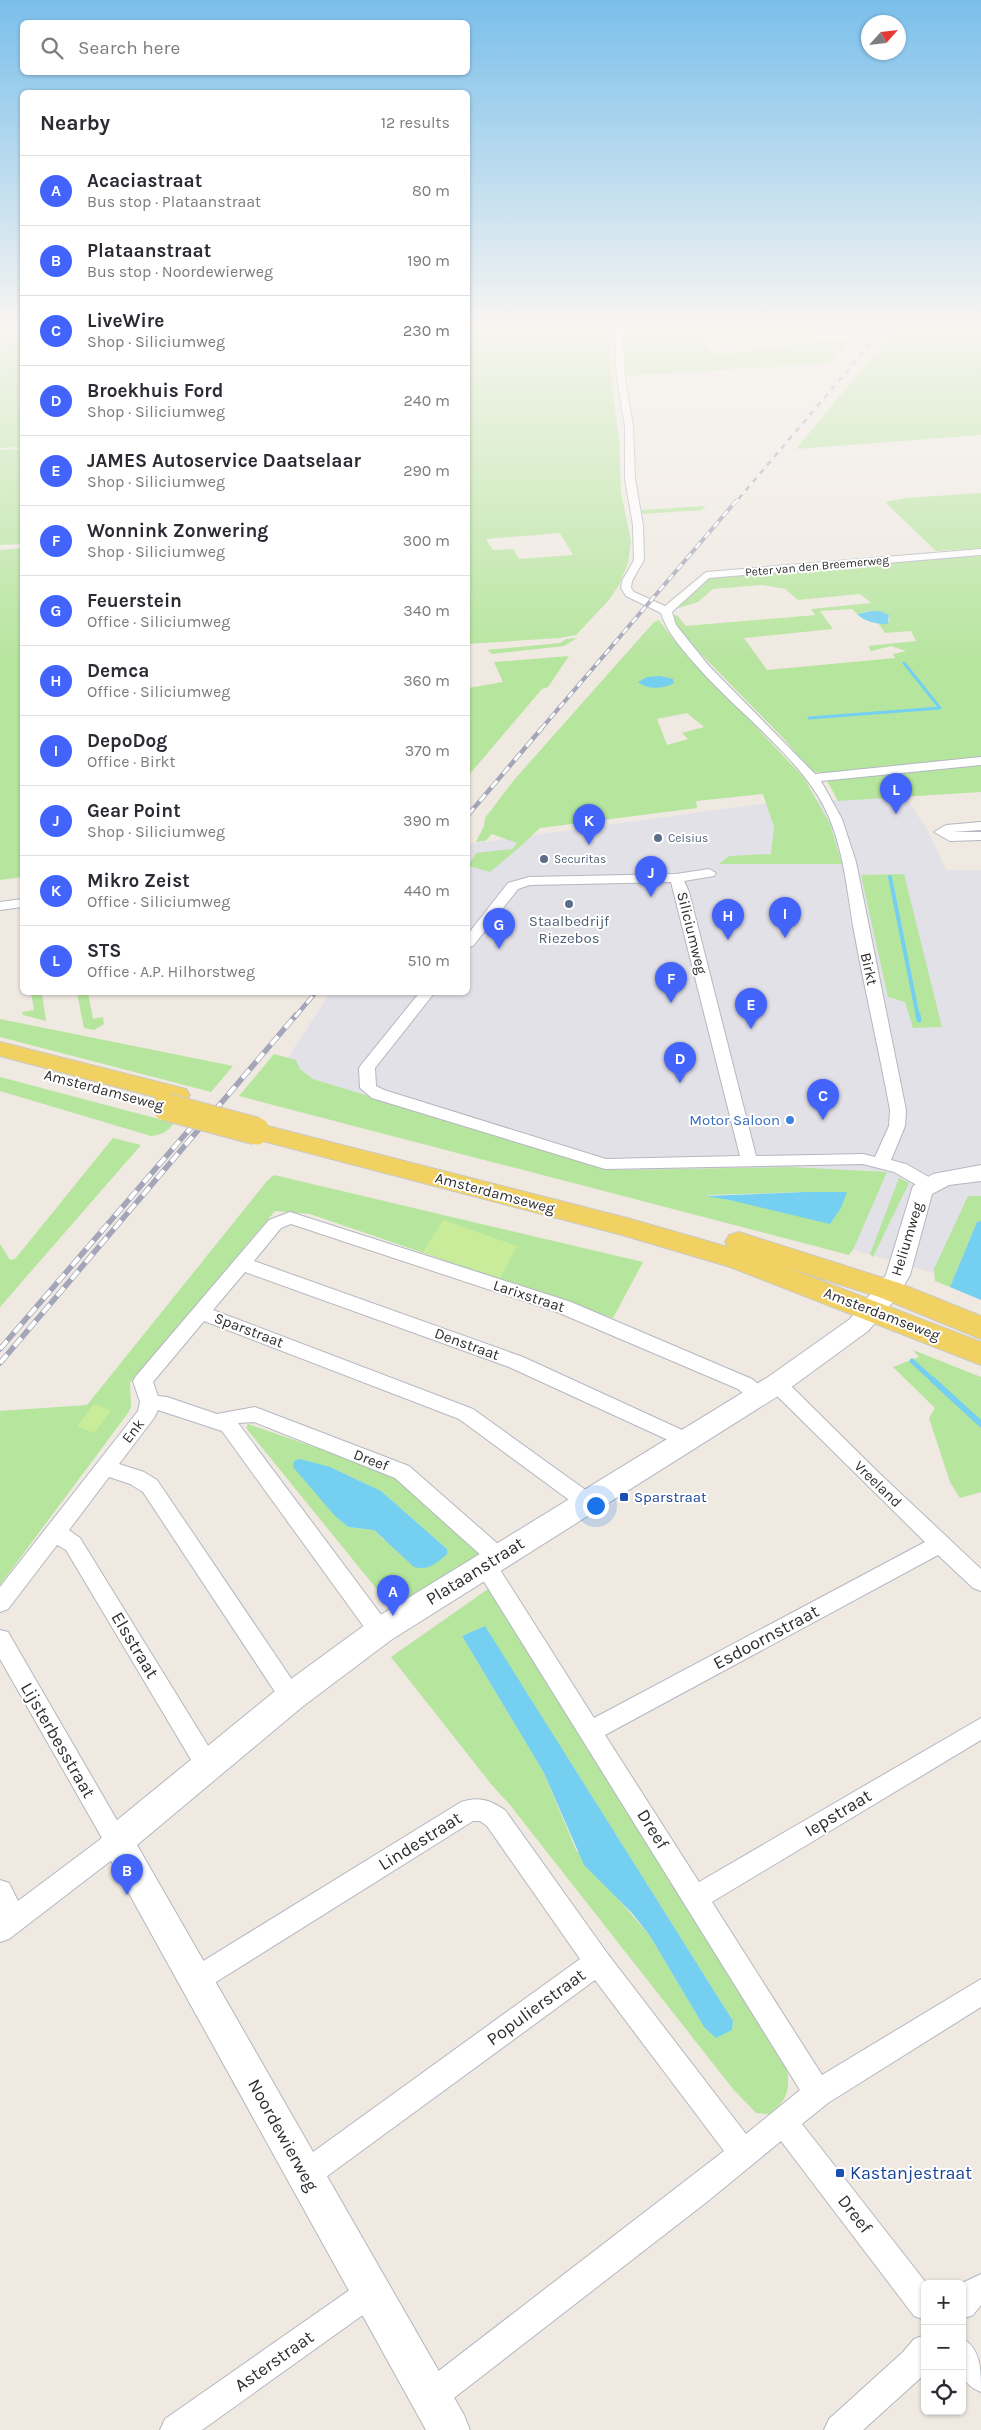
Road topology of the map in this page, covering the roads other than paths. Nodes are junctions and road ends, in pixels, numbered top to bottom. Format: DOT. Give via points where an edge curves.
graph roads {
  1 [pos="629,436"];
  2 [pos="981,552"];
  3 [pos="666,611"];
  4 [pos="981,761"];
  5 [pos="812,778"];
  6 [pos="981,826"];
  7 [pos="981,836"];
  8 [pos="709,873"];
  9 [pos="676,878"];
  10 [pos="20,904"];
  11 [pos="0,906"];
  12 [pos="470,940"];
  13 [pos="426,995"];
  14 [pos="0,1049"];
  15 [pos="0,1062"];
  16 [pos="172,1101"];
  17 [pos="749,1160"];
  18 [pos="881,1164"];
  19 [pos="981,1173"];
  20 [pos="928,1184"];
  21 [pos="290,1218"];
  22 [pos="242,1264"];
  23 [pos="881,1300"];
  24 [pos="201,1312"];
  25 [pos="981,1328"];
  26 [pos="981,1354"];
  27 [pos="768,1389"];
  28 [pos="150,1402"];
  29 [pos="218,1421"];
  30 [pos="686,1440"];
  31 [pos="105,1468"];
  32 [pos="586,1502"];
  33 [pos="55,1532"];
  34 [pos="941,1543"];
  35 [pos="492,1562"];
  36 [pos="981,1582"];
  37 [pos="0,1603"];
  38 [pos="380,1631"];
  39 [pos="0,1639"];
  40 [pos="292,1697"];
  41 [pos="981,1728"];
  42 [pos="591,1731"];
  43 [pos="207,1765"];
  44 [pos="117,1841"];
  45 [pos="0,1892"];
  46 [pos="696,1898"];
  47 [pos="7,1924"];
  48 [pos="598,1962"];
  49 [pos="196,1980"];
  50 [pos="981,1992"];
  51 [pos="818,2093"];
  52 [pos="784,2123"];
  53 [pos="743,2152"];
  54 [pos="305,2175"];
  55 [pos="981,2289"];
  56 [pos="371,2292"];
  57 [pos="966,2299"];
  58 [pos="921,2300"];
  59 [pos="921,2355"];
  60 [pos="966,2358"];
  61 [pos="981,2377"];
  62 [pos="430,2397"];
  63 [pos="176,2430"];
  64 [pos="449,2430"];
  65 [pos="840,2430"];
  1 -- 3 [label="street" via="630,480 638,524 639,560 626,588 630,594"];
  2 -- 3 [label="street, Peter van den Breemerweg" via="706,575"];
  3 -- 5 [label="street" via="667,621 691,653"];
  4 -- 5 [label="street"];
  5 -- 18 [label="street, Birkt" via="834,818 850,858 898,1110 897,1126"];
  6 -- 7 [label="street" via="941,832 950,837"];
  8 -- 9 [label="street"];
  9 -- 12 [label="street, Siliciumweg" via="529,881 513,886"];
  9 -- 17 [label="street, Siliciumweg" via="685,902"];
  10 -- 11 [label="street"];
  13 -- 17 [label="street" via="367,1068 368,1088 378,1094 605,1164"];
  14 -- 16 [label="main road, Amsterdamseweg"];
  15 -- 16 [label="main road, Amsterdamseweg"];
  16 -- 23 [label="main road, Amsterdamseweg, bridge"];
  17 -- 18 [label="street" via="863,1159"];
  18 -- 20 [label="street" via="900,1168"];
  19 -- 20 [label="street, Heliumweg"];
  20 -- 23 [label="street, Heliumweg" via="921,1191 898,1275"];
  21 -- 22 [label="street, Enk" via="275,1224"];
  21 -- 27 [label="street, Larixstraat" via="564,1307 745,1384"];
  22 -- 24 [label="street, Enk"];
  22 -- 30 [label="street, Denstraat" via="516,1362"];
  23 -- 25 [label="main road, Amsterdamseweg"];
  23 -- 26 [label="main road, Amsterdamseweg"];
  23 -- 27 [label="street, Plataanstraat" via="859,1325"];
  24 -- 28 [label="street, Enk" via="143,1381"];
  24 -- 32 [label="street, Sparstraat" via="466,1414"];
  27 -- 30 [label="street, Plataanstraat"];
  27 -- 34 [label="street, Vreeland"];
  28 -- 29 [label="street" via="167,1404"];
  28 -- 31 [label="street, Enk" via="147,1414"];
  29 -- 35 [label="street, Dreef" via="255,1414 402,1472"];
  29 -- 38 [label="street" via="229,1426"];
  30 -- 32 [label="street, Plataanstraat"];
  31 -- 33 [label="street, Enk"];
  31 -- 40 [label="street" via="137,1478 150,1486"];
  32 -- 35 [label="street, Plataanstraat"];
  33 -- 37 [label="street, Enk"];
  33 -- 43 [label="street, Elsstraat" via="73,1544"];
  34 -- 36 [label="street, Vreeland"];
  34 -- 42 [label="street, Esdoornstraat"];
  35 -- 38 [label="street, Plataanstraat"];
  35 -- 42 [label="street, Dreef"];
  38 -- 40 [label="street, Plataanstraat"];
  39 -- 44 [label="street, Lijsterbesstraat"];
  40 -- 43 [label="street, Plataanstraat"];
  41 -- 46 [label="street, Iepstraat"];
  42 -- 46 [label="street, Dreef"];
  43 -- 44 [label="street, Plataanstraat"];
  44 -- 47 [label="street, Plataanstraat"];
  44 -- 49 [label="street, Noordewierweg"];
  45 -- 47 [label="street"];
  46 -- 51 [label="street, Dreef"];
  48 -- 49 [label="street, Lindestraat" via="496,1818 484,1810 470,1810"];
  48 -- 53 [label="street, Populierstraat"];
  48 -- 54 [label="street, Populierstraat"];
  49 -- 54 [label="street, Noordewierweg"];
  50 -- 51 [label="street"];
  51 -- 52 [label="street"];
  52 -- 53 [label="street"];
  52 -- 58 [label="street, Dreef"];
  53 -- 62 [label="street" via="698,2191"];
  54 -- 56 [label="street, Noordewierweg"];
  55 -- 57 [label="street"];
  56 -- 62 [label="street, Noordewierweg"];
  56 -- 63 [label="street, Asterstraat"];
  59 -- 65 [label="street"];
  60 -- 61 [label="street"];
  62 -- 64 [label="street, Noordewierweg"];
}
